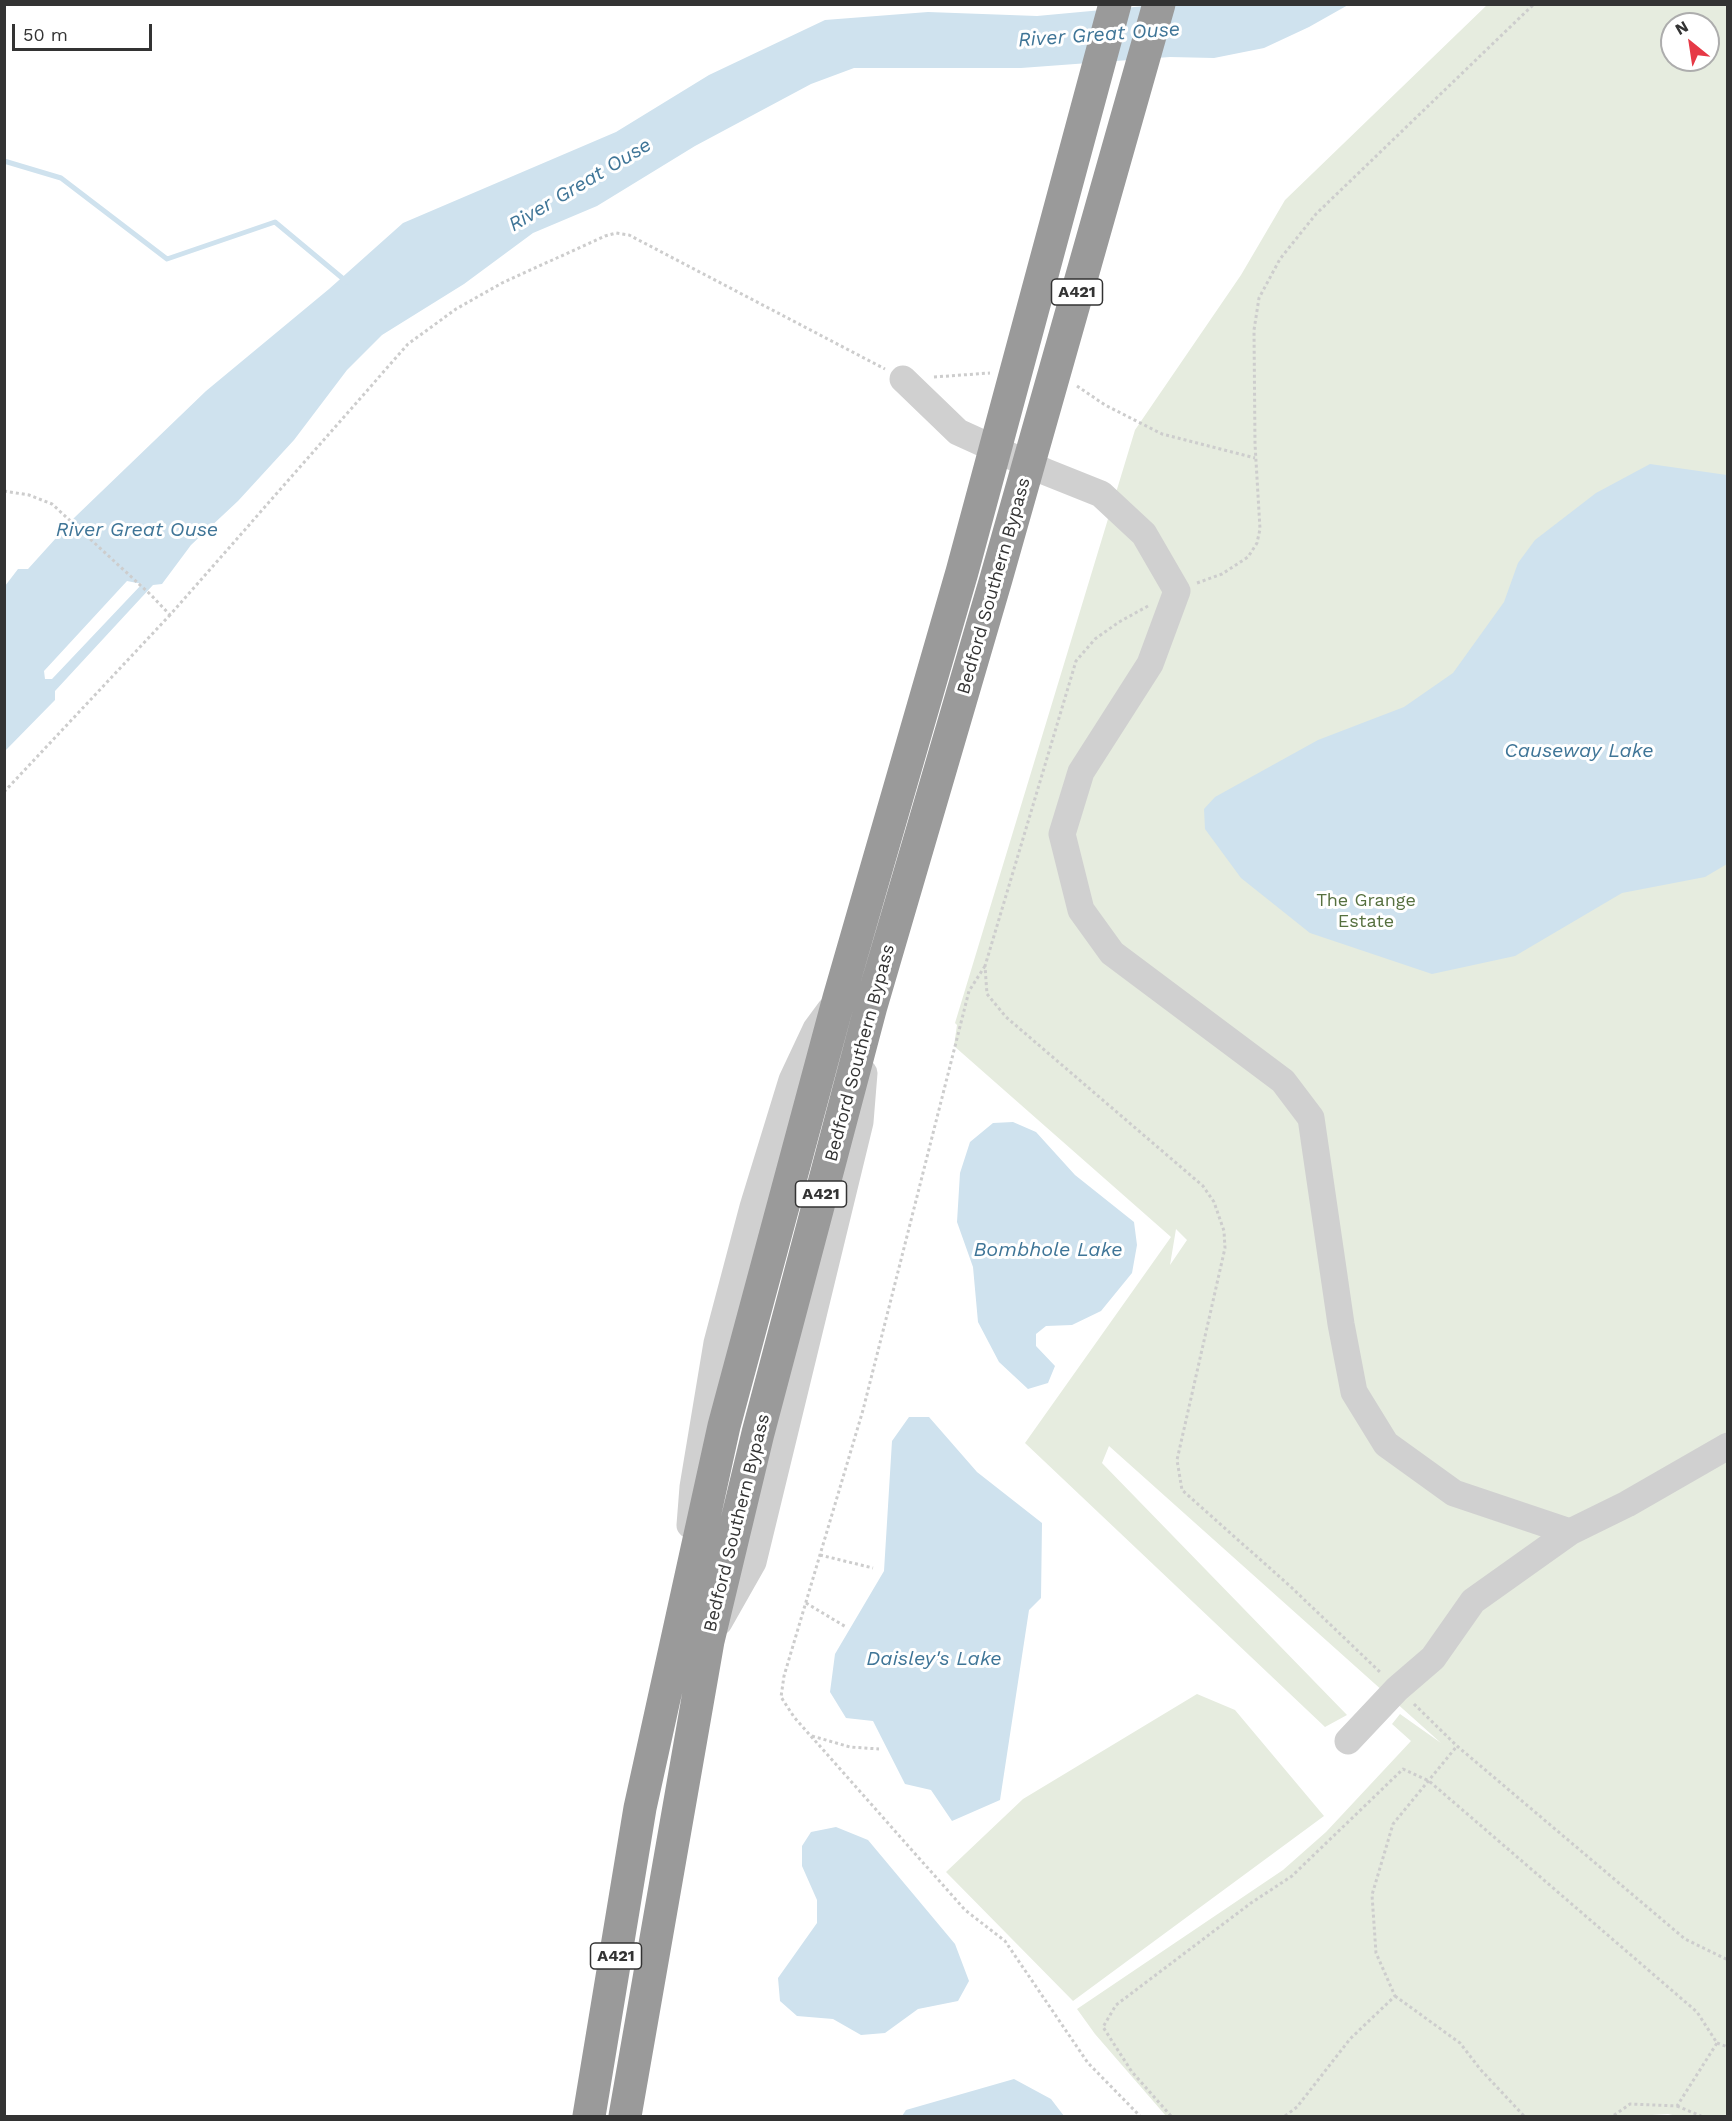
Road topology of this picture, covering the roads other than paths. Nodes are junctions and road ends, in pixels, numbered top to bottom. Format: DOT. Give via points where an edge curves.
graph roads {
  1 [pos="1115,4"];
  2 [pos="1159,4"];
  3 [pos="903,379"];
  4 [pos="1728,1446"];
  5 [pos="1570,1532"];
  6 [pos="1348,1741"];
  7 [pos="590,2110"];
  8 [pos="625,2113"];
  1 -- 7 [label="highway, Bedford Southern Bypass / A421" via="962,572 839,998 724,1426 640,1808"];
  2 -- 8 [label="highway, Bedford Southern Bypass / A421" via="871,1006 761,1421 708,1641"];
  3 -- 5 [label="lane" via="958,432 1101,494 1144,534 1177,591 1150,664 1081,772 1062,834 1081,910 1112,952 1283,1081 1311,1118 1354,1392 1386,1444 1454,1493"];
  4 -- 5 [label="lane"];
  5 -- 6 [label="lane" via="1473,1601 1433,1658"];
}
